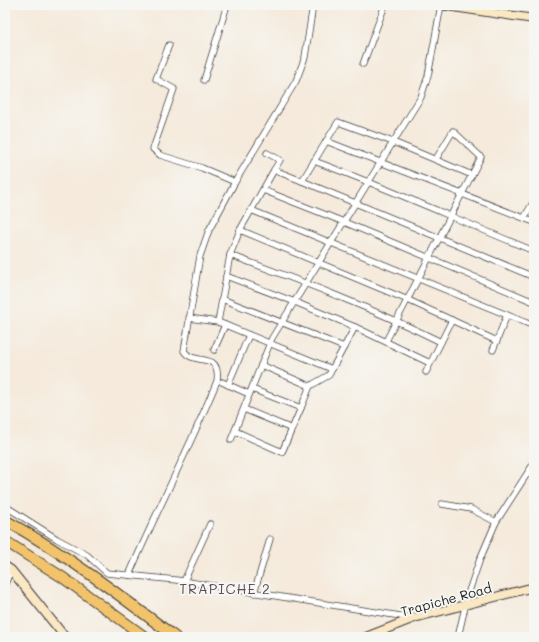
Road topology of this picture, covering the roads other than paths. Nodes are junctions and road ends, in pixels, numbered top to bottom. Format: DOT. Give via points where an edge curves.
graph roads {
  1 [pos="227,5"];
  2 [pos="313,5"];
  3 [pos="385,5"];
  4 [pos="445,5"];
  5 [pos="534,19"];
  6 [pos="169,45"];
  7 [pos="363,64"];
  8 [pos="204,80"];
  9 [pos="326,141"];
  10 [pos="393,142"];
  11 [pos="267,153"];
  12 [pos="436,159"];
  13 [pos="314,161"];
  14 [pos="381,162"];
  15 [pos="274,170"];
  16 [pos="472,175"];
  17 [pos="302,181"];
  18 [pos="369,181"];
  19 [pos="235,182"];
  20 [pos="263,190"];
  21 [pos="462,194"];
  22 [pos="534,201"];
  23 [pos="356,202"];
  24 [pos="251,210"];
  25 [pos="450,217"];
  26 [pos="524,218"];
  27 [pos="344,222"];
  28 [pos="534,222"];
  29 [pos="240,230"];
  30 [pos="439,238"];
  31 [pos="331,243"];
  32 [pos="534,251"];
  33 [pos="230,254"];
  34 [pos="429,258"];
  35 [pos="319,262"];
  36 [pos="226,276"];
  37 [pos="534,277"];
  38 [pos="418,278"];
  39 [pos="306,283"];
  40 [pos="222,299"];
  41 [pos="408,300"];
  42 [pos="295,302"];
  43 [pos="534,302"];
  44 [pos="507,315"];
  45 [pos="189,318"];
  46 [pos="397,320"];
  47 [pos="452,320"];
  48 [pos="218,322"];
  49 [pos="282,322"];
  50 [pos="225,325"];
  51 [pos="534,326"];
  52 [pos="355,327"];
  53 [pos="250,335"];
  54 [pos="386,341"];
  55 [pos="497,341"];
  56 [pos="441,342"];
  57 [pos="270,344"];
  58 [pos="344,347"];
  59 [pos="214,350"];
  60 [pos="493,350"];
  61 [pos="430,363"];
  62 [pos="261,365"];
  63 [pos="332,369"];
  64 [pos="426,372"];
  65 [pos="222,382"];
  66 [pos="228,385"];
  67 [pos="310,386"];
  68 [pos="251,392"];
  69 [pos="301,408"];
  70 [pos="244,409"];
  71 [pos="292,429"];
  72 [pos="235,431"];
  73 [pos="231,440"];
  74 [pos="534,464"];
  75 [pos="442,504"];
  76 [pos="5,506"];
  77 [pos="5,520"];
  78 [pos="496,522"];
  79 [pos="210,524"];
  80 [pos="270,539"];
  81 [pos="5,541"];
  82 [pos="8,568"];
  83 [pos="129,575"];
  84 [pos="184,581"];
  85 [pos="5,584"];
  86 [pos="534,587"];
  87 [pos="254,592"];
  88 [pos="464,606"];
  89 [pos="414,618"];
  90 [pos="65,637"];
  91 [pos="145,637"];
  92 [pos="175,637"];
  93 [pos="366,637"];
  94 [pos="458,637"];
  1 -- 8 [label="street"];
  2 -- 19 [label="street" via="305,57 296,81"];
  3 -- 7 [label="street"];
  4 -- 5 [label="street"];
  4 -- 10 [label="street" via="421,97"];
  6 -- 19 [label="street" via="156,79 174,89 153,149 160,155"];
  9 -- 10 [label="street" via="338,122"];
  9 -- 13 [label="street"];
  9 -- 14 [label="street"];
  10 -- 12 [label="street"];
  10 -- 14 [label="street"];
  11 -- 15 [label="street" via="280,160"];
  12 -- 16 [label="street"];
  12 -- 16 [label="street" via="453,131 481,157"];
  13 -- 17 [label="street"];
  13 -- 18 [label="street"];
  14 -- 18 [label="street"];
  14 -- 21 [label="street"];
  15 -- 17 [label="street"];
  15 -- 20 [label="street"];
  16 -- 21 [label="street"];
  17 -- 23 [label="street"];
  18 -- 23 [label="street"];
  18 -- 25 [label="street"];
  19 -- 45 [label="street" via="209,230 200,256"];
  20 -- 24 [label="street"];
  20 -- 27 [label="street"];
  21 -- 25 [label="street"];
  21 -- 26 [label="street"];
  22 -- 26 [label="street"];
  23 -- 27 [label="street"];
  23 -- 30 [label="street"];
  24 -- 29 [label="street"];
  24 -- 31 [label="street"];
  25 -- 30 [label="street"];
  25 -- 32 [label="street"];
  26 -- 28 [label="street"];
  27 -- 31 [label="street"];
  27 -- 34 [label="street"];
  29 -- 33 [label="street"];
  29 -- 35 [label="street"];
  30 -- 34 [label="street"];
  30 -- 37 [label="street"];
  31 -- 35 [label="street"];
  31 -- 38 [label="street"];
  33 -- 36 [label="street"];
  33 -- 39 [label="street"];
  34 -- 38 [label="street"];
  34 -- 43 [label="street"];
  35 -- 39 [label="street"];
  35 -- 41 [label="street"];
  36 -- 40 [label="street"];
  36 -- 42 [label="street"];
  38 -- 41 [label="street"];
  38 -- 44 [label="street"];
  39 -- 42 [label="street"];
  39 -- 46 [label="street"];
  40 -- 48 [label="street"];
  40 -- 49 [label="street"];
  41 -- 46 [label="street"];
  41 -- 47 [label="street"];
  42 -- 49 [label="street"];
  42 -- 52 [label="street"];
  44 -- 51 [label="street"];
  44 -- 55 [label="street"];
  45 -- 48 [label="street"];
  45 -- 83 [label="street" via="184,351 188,356 213,364 217,371 217,382"];
  46 -- 54 [label="street"];
  46 -- 56 [label="street"];
  47 -- 55 [label="street"];
  47 -- 56 [label="street"];
  48 -- 50 [label="street"];
  49 -- 57 [label="street"];
  49 -- 58 [label="street"];
  50 -- 53 [label="street"];
  50 -- 59 [label="street"];
  52 -- 54 [label="street"];
  52 -- 58 [label="street"];
  53 -- 57 [label="street"];
  53 -- 66 [label="street"];
  54 -- 61 [label="street"];
  55 -- 60 [label="street"];
  56 -- 61 [label="street"];
  57 -- 62 [label="street"];
  57 -- 63 [label="street"];
  58 -- 63 [label="street"];
  61 -- 64 [label="street"];
  62 -- 67 [label="street"];
  62 -- 68 [label="street"];
  63 -- 67 [label="street" via="329,375"];
  65 -- 66 [label="street"];
  66 -- 68 [label="street"];
  67 -- 69 [label="street"];
  68 -- 69 [label="street"];
  68 -- 70 [label="street"];
  69 -- 71 [label="street"];
  70 -- 71 [label="street"];
  70 -- 72 [label="street"];
  71 -- 72 [label="street" via="282,452"];
  72 -- 73 [label="street"];
  74 -- 78 [label="street"];
  75 -- 78 [label="street" via="471,509"];
  76 -- 83 [label="street" via="57,539 87,554 107,573"];
  77 -- 92 [label="highway" via="70,561"];
  78 -- 88 [label="street"];
  79 -- 84 [label="street"];
  80 -- 87 [label="street"];
  81 -- 91 [label="highway" via="62,577"];
  82 -- 85 [label="street"];
  82 -- 90 [label="street"];
  83 -- 84 [label="street"];
  84 -- 87 [label="street"];
  86 -- 88 [label="street, Trapiche Road"];
  87 -- 89 [label="street"];
  88 -- 89 [label="street, Trapiche Road"];
  88 -- 94 [label="street"];
  89 -- 93 [label="street, Trapiche Road"];
}
